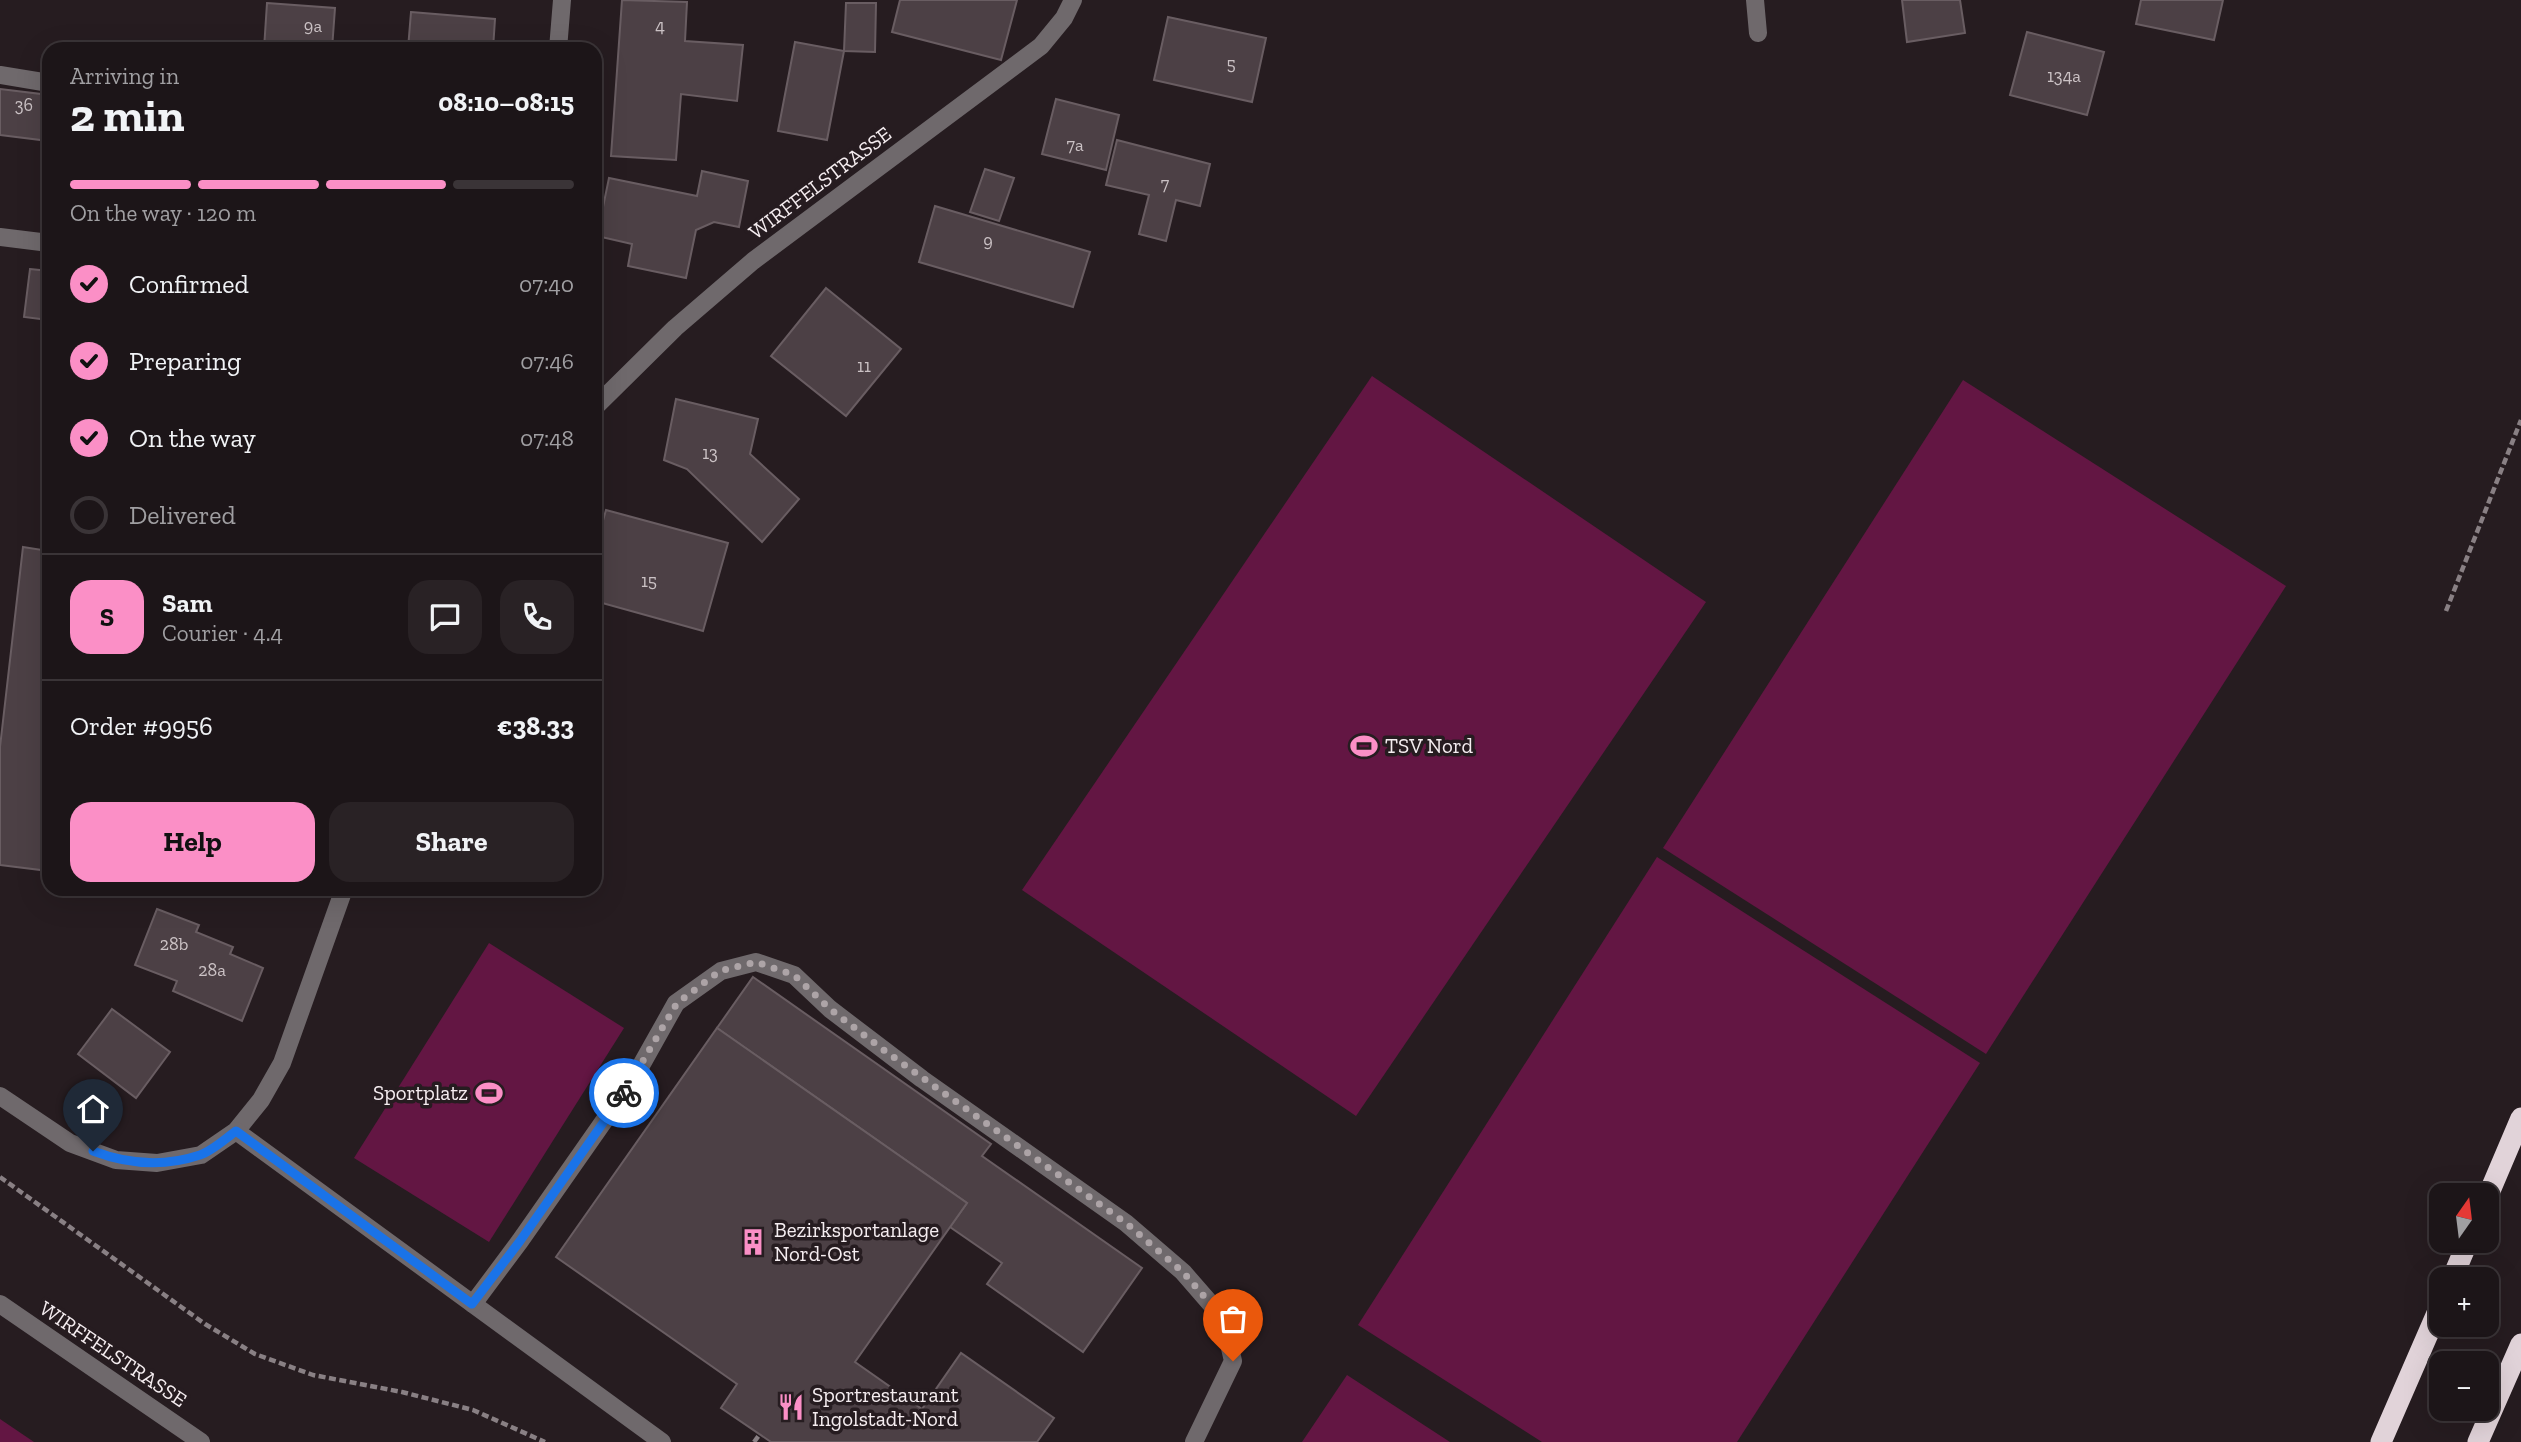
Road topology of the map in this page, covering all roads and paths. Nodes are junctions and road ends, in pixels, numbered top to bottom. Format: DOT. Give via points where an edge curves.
graph roads {
  1 [pos="562,0"];
  2 [pos="1073,0"];
  3 [pos="1755,0"];
  4 [pos="1758,33"];
  5 [pos="559,42"];
  6 [pos="0,75"];
  7 [pos="42,82"];
  8 [pos="0,237"];
  9 [pos="42,242"];
  10 [pos="602,396"];
  11 [pos="2521,420"];
  12 [pos="2446,611"];
  13 [pos="342,896"];
  14 [pos="0,1096"];
  15 [pos="2521,1118"];
  16 [pos="236,1131"];
  17 [pos="0,1177"];
  18 [pos="2493,1183"];
  19 [pos="0,1304"];
  20 [pos="472,1304"];
  21 [pos="2429,1332"];
  22 [pos="2521,1344"];
  23 [pos="760,1434"];
  24 [pos="201,1442"];
  25 [pos="545,1442"];
  26 [pos="662,1442"];
  27 [pos="754,1442"];
  28 [pos="1194,1442"];
  29 [pos="2381,1442"];
  30 [pos="2478,1442"];
  1 -- 5 [label="street"];
  2 -- 10 [label="street, WIRFFELSTRASSE" via="1041,46 752,261"];
  3 -- 4 [label="street"];
  6 -- 7 [label="street"];
  8 -- 9 [label="street"];
  11 -- 12 [label="path"];
  13 -- 16 [label="street" via="282,1063"];
  14 -- 16 [label="street" via="71,1143 116,1160 158,1163 201,1154"];
  15 -- 18 [label="highway"];
  16 -- 20 [label="street"];
  17 -- 25 [label="path" via="205,1324 255,1354 313,1374 473,1410"];
  19 -- 24 [label="street, WIRFFELSTRASSE"];
  20 -- 26 [label="street"];
  20 -- 28 [label="street" via="634,1078 677,1003 720,971 756,962 794,975 840,1017 1126,1223 1183,1272 1223,1318 1233,1361"];
  21 -- 29 [label="highway"];
  22 -- 30 [label="highway"];
  23 -- 27 [label="path"];
}
